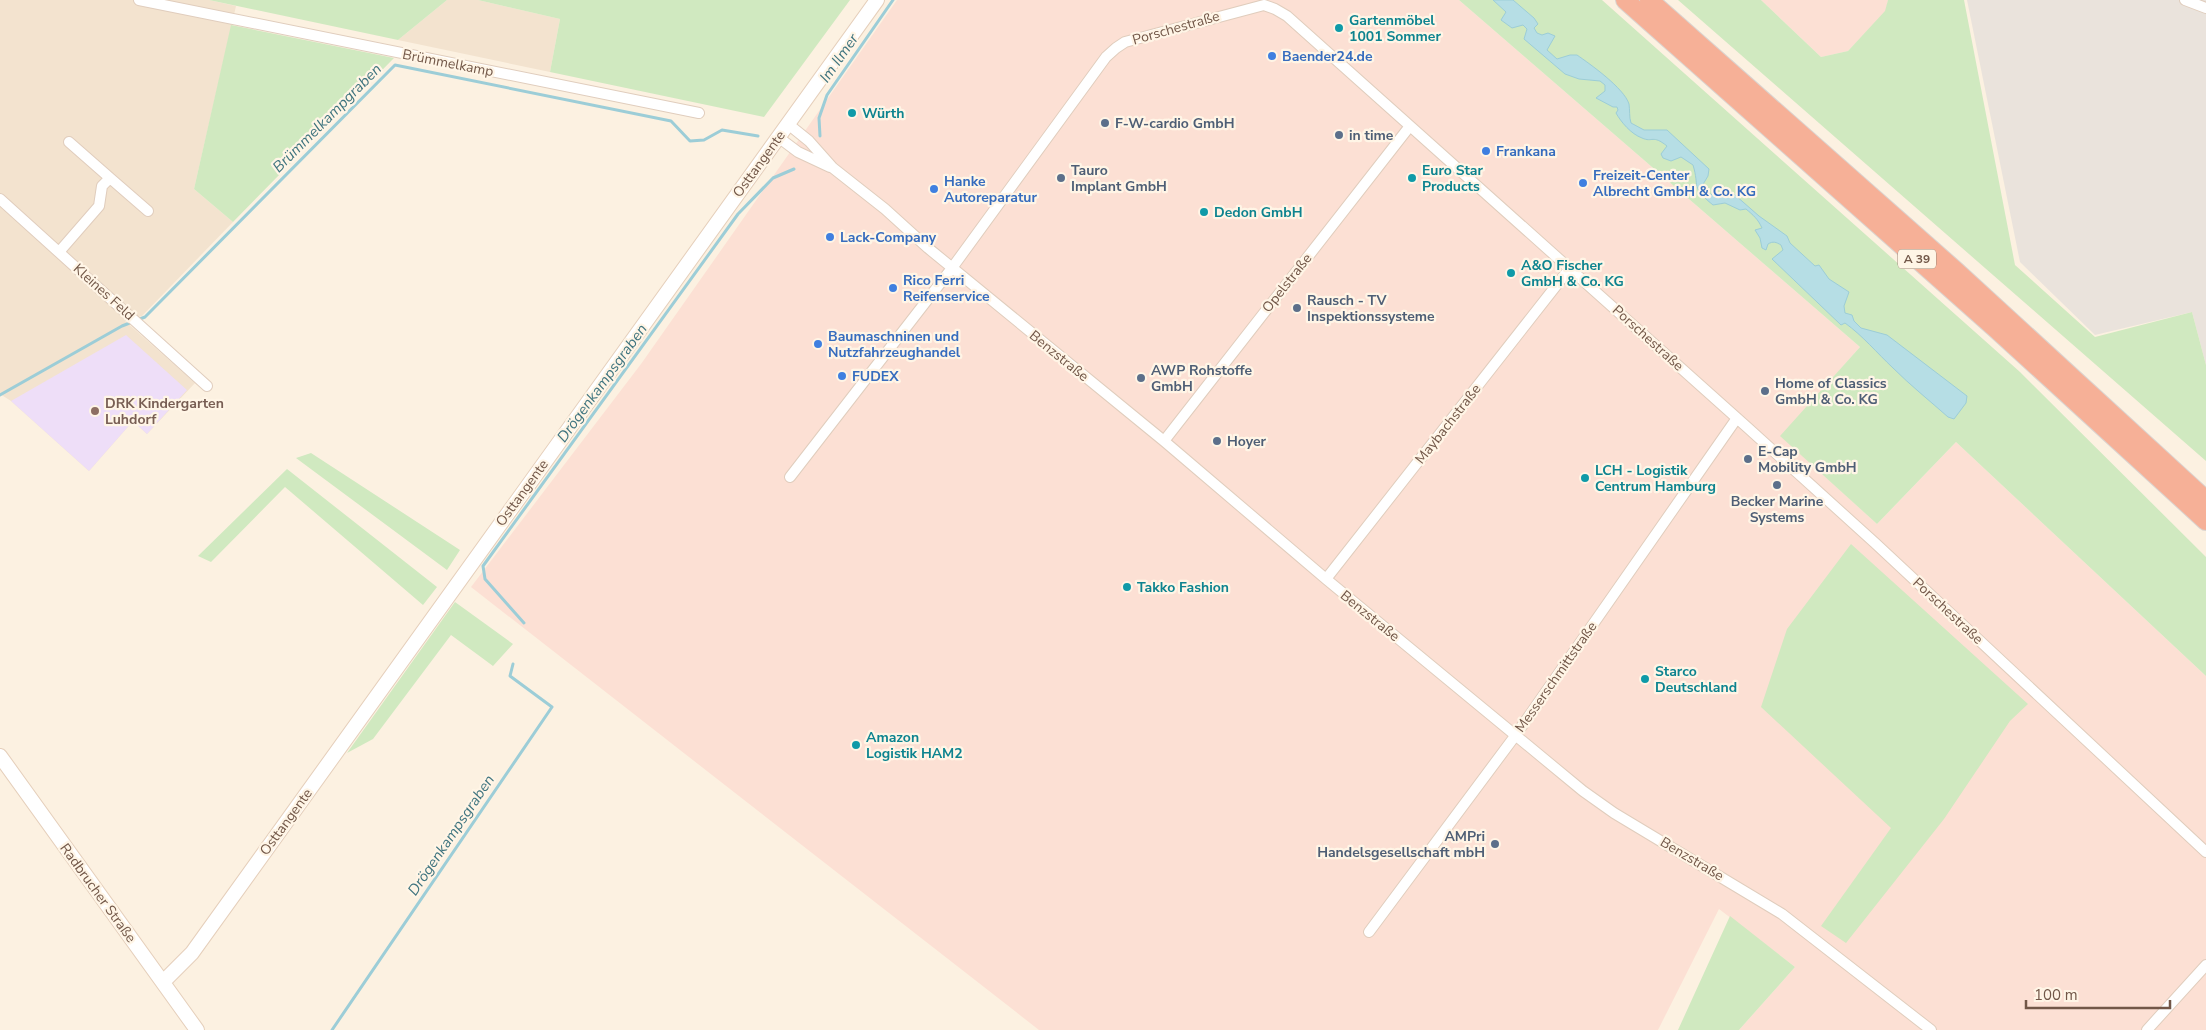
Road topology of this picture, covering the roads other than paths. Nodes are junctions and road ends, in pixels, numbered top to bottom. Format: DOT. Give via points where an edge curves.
graph roads {
  1 [pos="139,0"];
  2 [pos="877,0"];
  3 [pos="1625,0"];
  4 [pos="1650,0"];
  5 [pos="2185,0"];
  6 [pos="2206,8"];
  7 [pos="699,114"];
  8 [pos="788,124"];
  9 [pos="1410,126"];
  10 [pos="778,137"];
  11 [pos="69,142"];
  12 [pos="833,168"];
  13 [pos="110,178"];
  14 [pos="0,199"];
  15 [pos="148,211"];
  16 [pos="59,252"];
  17 [pos="952,268"];
  18 [pos="1570,268"];
  19 [pos="207,386"];
  20 [pos="1738,418"];
  21 [pos="1164,441"];
  22 [pos="790,477"];
  23 [pos="2206,500"];
  24 [pos="2206,521"];
  25 [pos="1326,579"];
  26 [pos="1515,736"];
  27 [pos="0,756"];
  28 [pos="2206,852"];
  29 [pos="1369,932"];
  30 [pos="2206,965"];
  31 [pos="163,982"];
  32 [pos="197,1030"];
  33 [pos="1931,1030"];
  34 [pos="2147,1030"];
  1 -- 7 [label="street, Brümmelkamp"];
  2 -- 8 [label="street, Osttangente"];
  3 -- 24 [label="highway, A 39"];
  4 -- 23 [label="highway, A 39" via="2000,310"];
  5 -- 6 [label="street"];
  8 -- 10 [label="street, Osttangente"];
  8 -- 12 [label="street, Benzstraße" via="809,141"];
  9 -- 17 [label="street, Porschestraße" via="1287,16 1264,5 1125,42 1106,57"];
  9 -- 18 [label="street, Porschestraße"];
  9 -- 21 [label="street, Opelstraße"];
  10 -- 12 [label="street, Benzstraße" via="798,152"];
  10 -- 31 [label="street, Osttangente" via="192,953"];
  11 -- 13 [label="street"];
  12 -- 17 [label="street, Benzstraße"];
  13 -- 15 [label="street"];
  13 -- 16 [label="street" via="102,186 99,206"];
  14 -- 16 [label="street, Kleines Feld"];
  16 -- 19 [label="street, Kleines Feld"];
  17 -- 21 [label="street, Benzstraße"];
  17 -- 22 [label="street, Porschestraße"];
  18 -- 20 [label="street, Porschestraße"];
  18 -- 25 [label="street, Maybachstraße"];
  20 -- 26 [label="street, Messerschmittstraße"];
  20 -- 28 [label="street, Porschestraße"];
  21 -- 25 [label="street, Benzstraße"];
  25 -- 26 [label="street, Benzstraße"];
  26 -- 29 [label="street, Messerschmittstraße"];
  26 -- 33 [label="street, Benzstraße" via="1599,803 1782,914"];
  27 -- 31 [label="street, Radbrucher Straße"];
  30 -- 34 [label="street"];
  31 -- 32 [label="street, Radbrucher Straße"];
}
